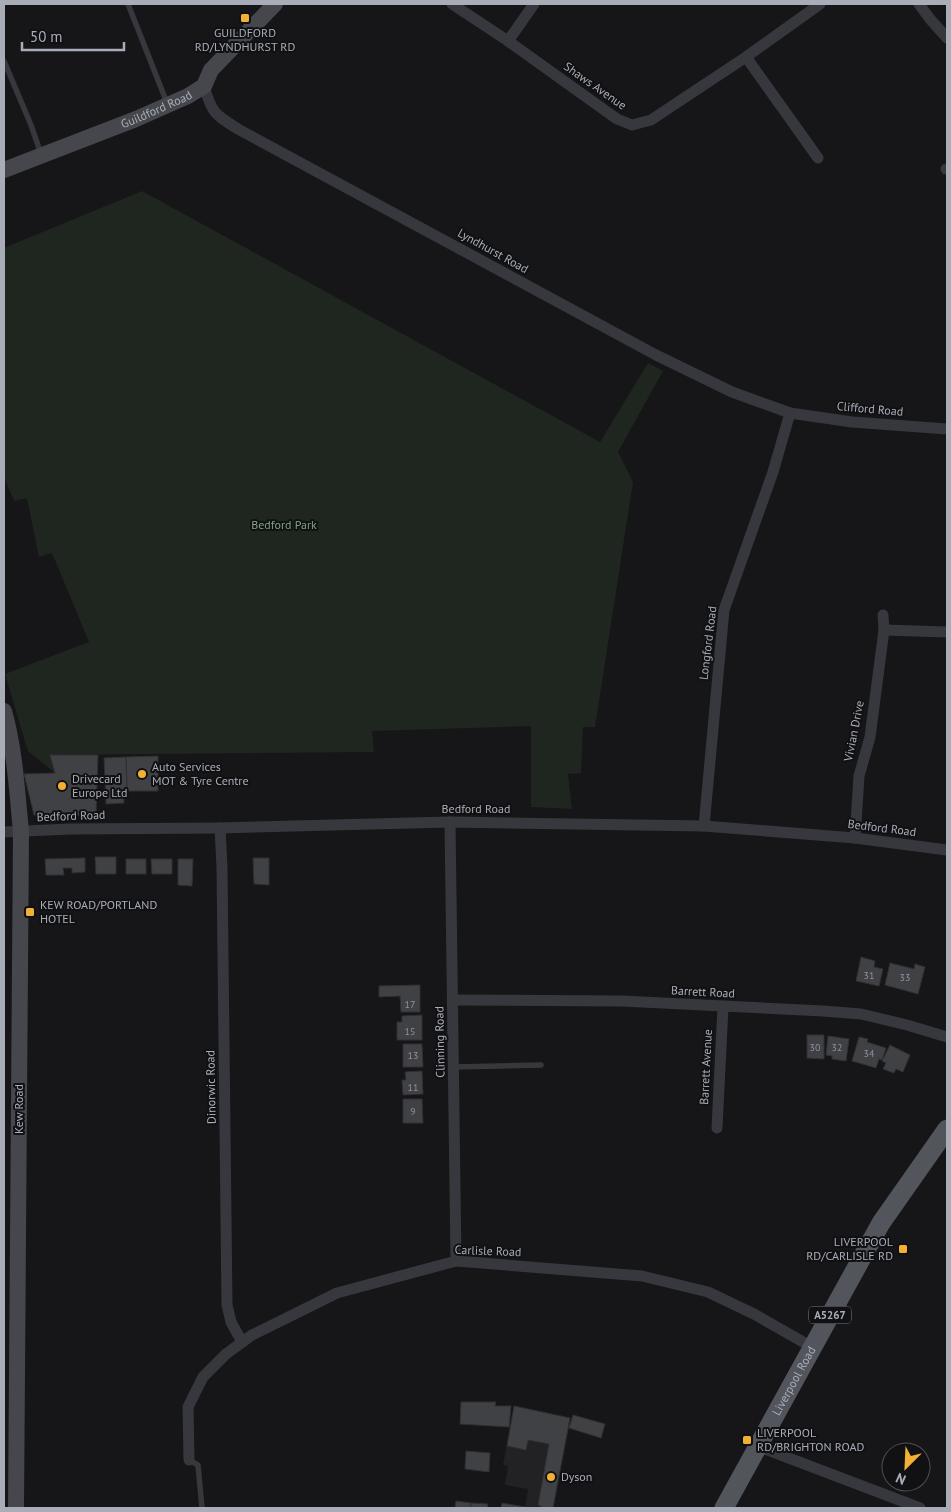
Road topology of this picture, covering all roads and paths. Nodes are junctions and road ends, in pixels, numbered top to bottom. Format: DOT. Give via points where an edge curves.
graph roads {
  1 [pos="128,4"];
  2 [pos="275,4"];
  3 [pos="452,4"];
  4 [pos="534,4"];
  5 [pos="820,4"];
  6 [pos="919,4"];
  7 [pos="947,38"];
  8 [pos="508,41"];
  9 [pos="746,57"];
  10 [pos="4,61"];
  11 [pos="204,86"];
  12 [pos="168,105"];
  13 [pos="41,155"];
  14 [pos="818,158"];
  15 [pos="4,170"];
  16 [pos="790,413"];
  17 [pos="947,429"];
  18 [pos="884,615"];
  19 [pos="884,630"];
  20 [pos="947,632"];
  21 [pos="4,711"];
  22 [pos="450,822"];
  23 [pos="704,826"];
  24 [pos="220,828"];
  25 [pos="4,832"];
  26 [pos="21,832"];
  27 [pos="855,838"];
  28 [pos="947,850"];
  29 [pos="453,1000"];
  30 [pos="723,1007"];
  31 [pos="947,1037"];
  32 [pos="541,1065"];
  33 [pos="454,1067"];
  34 [pos="717,1128"];
  35 [pos="947,1129"];
  36 [pos="456,1261"];
  37 [pos="242,1342"];
  38 [pos="812,1347"];
  39 [pos="757,1446"];
  40 [pos="189,1460"];
  41 [pos="16,1508"];
  42 [pos="202,1508"];
  43 [pos="724,1508"];
  44 [pos="920,1508"];
  1 -- 12 [label="lane"];
  2 -- 11 [label="main road, Guildford Road" via="211,70"];
  3 -- 8 [label="street, Shaws Avenue"];
  4 -- 8 [label="street"];
  5 -- 9 [label="street, Shaws Avenue"];
  6 -- 7 [label="street"];
  8 -- 9 [label="street, Shaws Avenue" via="617,119 632,124 651,120"];
  9 -- 14 [label="street"];
  10 -- 13 [label="lane"];
  11 -- 12 [label="main road, Guildford Road"];
  11 -- 16 [label="street, Lyndhurst Road" via="216,115 238,129 656,355 732,392"];
  12 -- 13 [label="main road, Guildford Road"];
  13 -- 15 [label="main road, Guildford Road"];
  16 -- 17 [label="street, Clifford Road" via="852,422"];
  16 -- 23 [label="street, Longford Road" via="773,472 724,610"];
  18 -- 19 [label="street, Vivian Drive"];
  19 -- 20 [label="street"];
  19 -- 27 [label="street, Vivian Drive" via="870,737 859,776"];
  21 -- 26 [label="main road, Kew Road"];
  22 -- 23 [label="street, Bedford Road"];
  22 -- 24 [label="street, Bedford Road"];
  22 -- 29 [label="street, Clinning Road"];
  23 -- 27 [label="street, Bedford Road"];
  24 -- 26 [label="street, Bedford Road"];
  24 -- 37 [label="street, Dinorwic Road" via="227,1305 231,1322"];
  25 -- 26 [label="street, Bedford Road"];
  26 -- 41 [label="main road, Kew Road"];
  27 -- 28 [label="street, Bedford Road"];
  29 -- 30 [label="street, Barrett Road" via="622,1001"];
  29 -- 33 [label="street, Clinning Road"];
  30 -- 31 [label="street, Barrett Road" via="861,1014"];
  30 -- 34 [label="street, Barrett Avenue"];
  32 -- 33 [label="lane"];
  33 -- 36 [label="street, Clinning Road"];
  35 -- 38 [label="main road, Liverpool Road / A5267" via="881,1222"];
  36 -- 37 [label="street, Carlisle Road" via="336,1292"];
  36 -- 38 [label="street, Carlisle Road" via="642,1276 708,1292"];
  37 -- 40 [label="street, Carlisle Road" via="203,1377 188,1407"];
  38 -- 39 [label="main road, Liverpool Road / A5267"];
  39 -- 43 [label="main road, Liverpool Road / A5267"];
  39 -- 44 [label="street"];
  40 -- 42 [label="lane" via="198,1465"];
}
